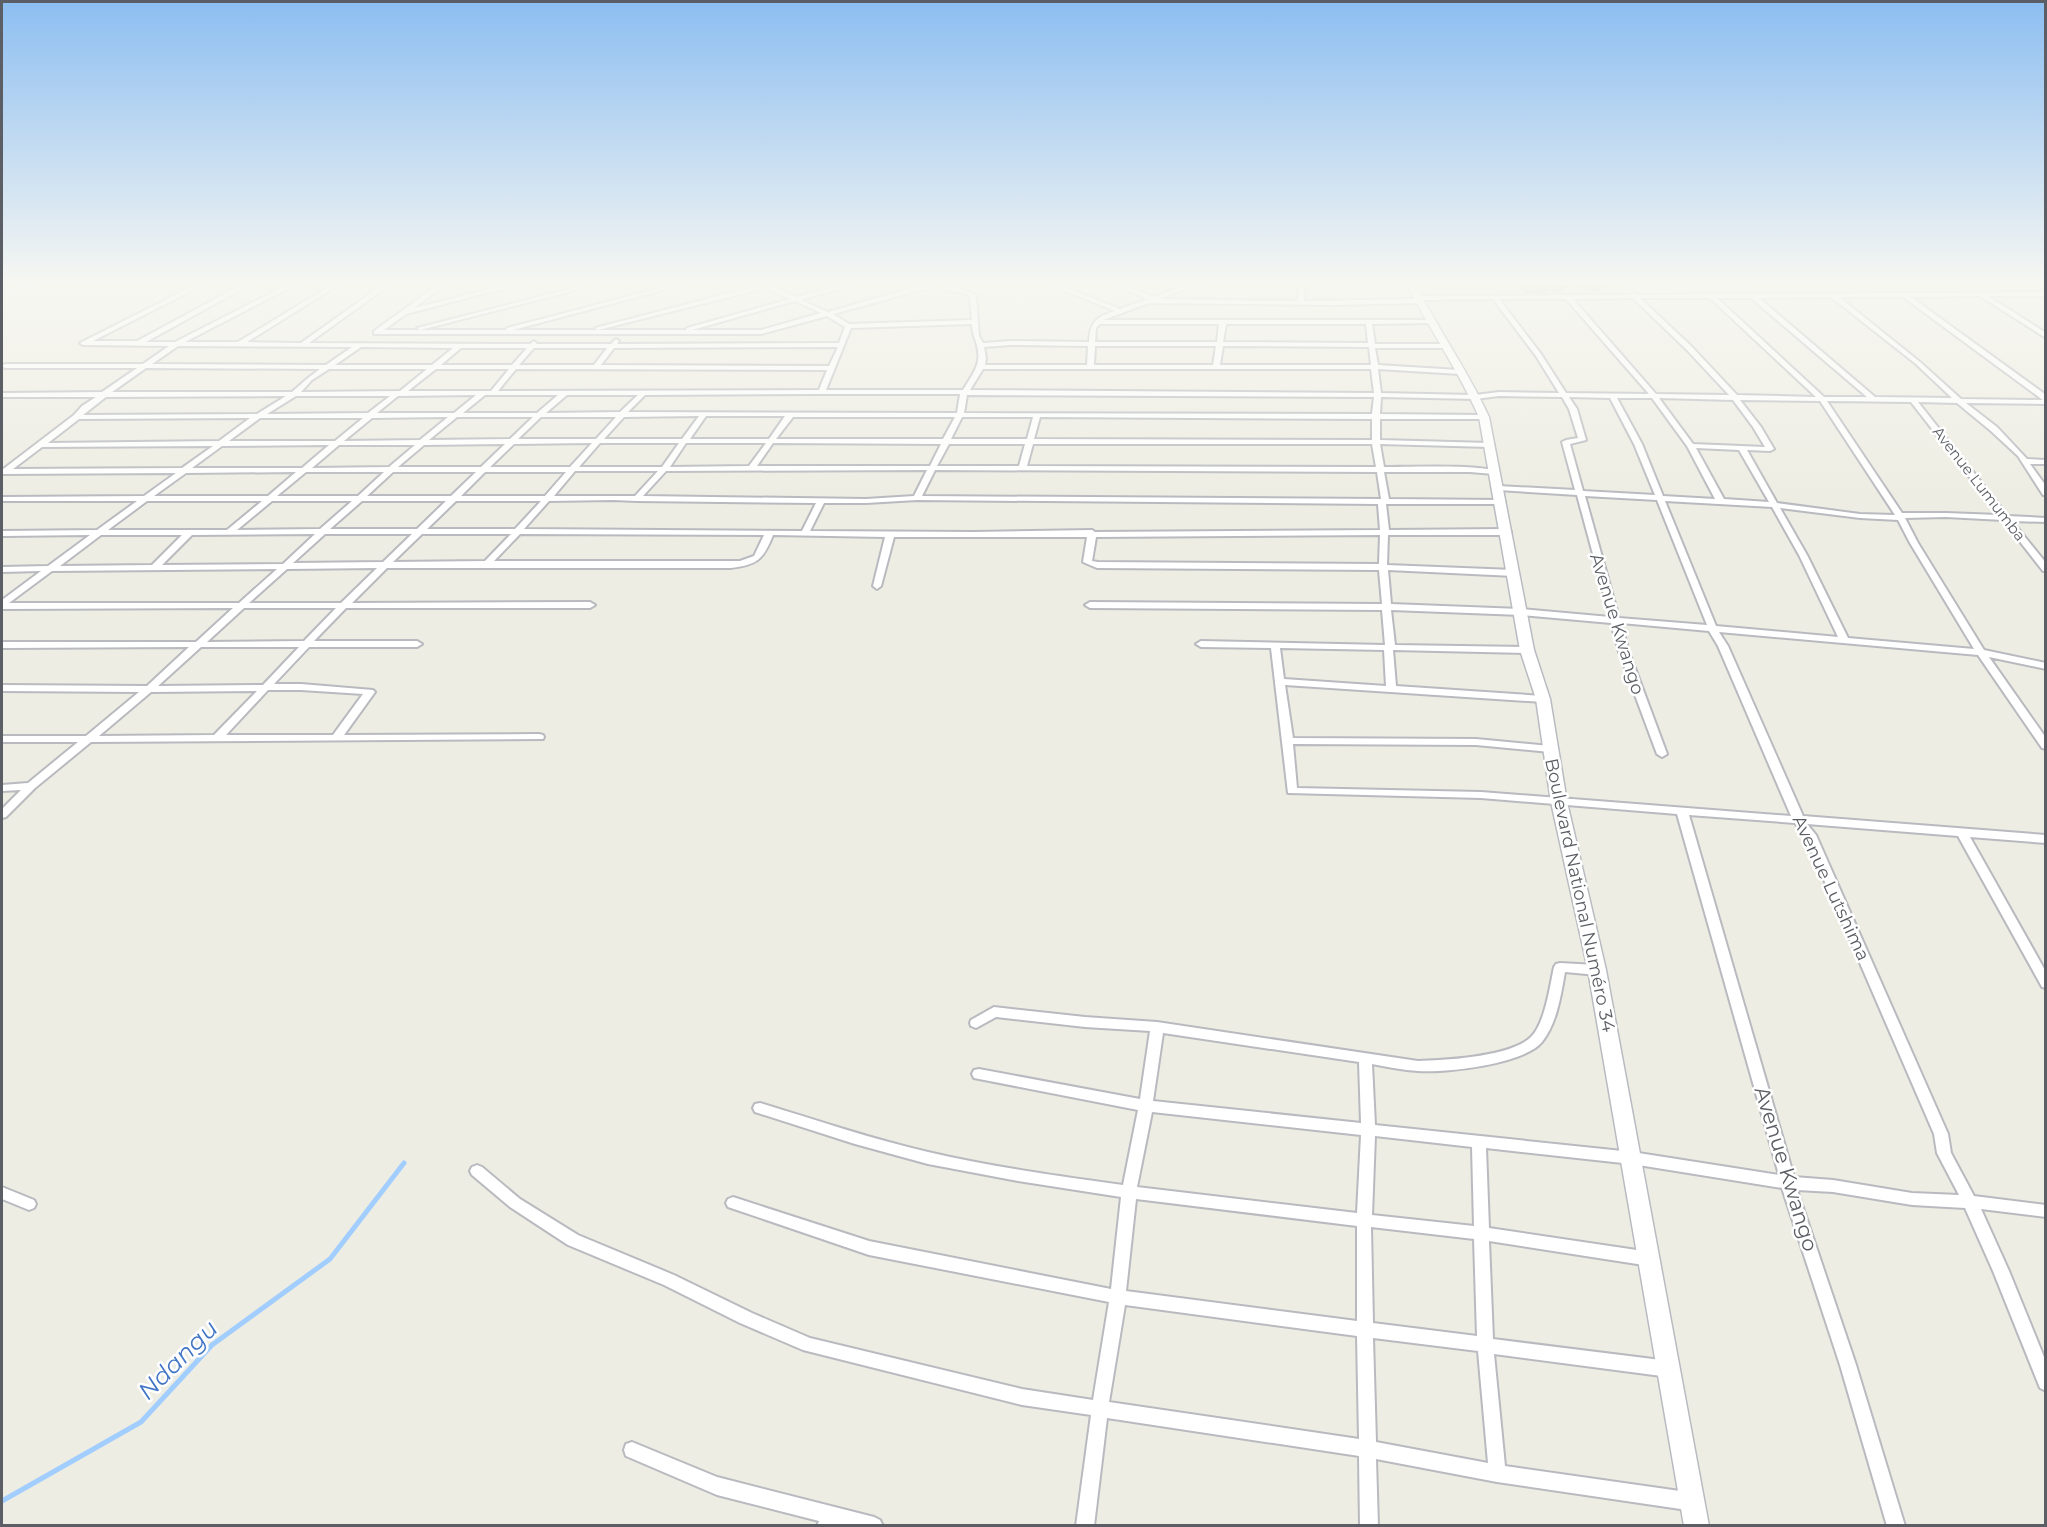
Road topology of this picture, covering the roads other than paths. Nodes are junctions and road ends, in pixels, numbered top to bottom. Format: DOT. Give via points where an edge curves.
graph roads {
  1 [pos="159,355"];
  2 [pos="345,355"];
  3 [pos="449,355"];
  4 [pos="523,355"];
  5 [pos="606,355"];
  6 [pos="837,355"];
  7 [pos="982,355"];
  8 [pos="1091,355"];
  9 [pos="1218,355"];
  10 [pos="1374,355"];
  11 [pos="1450,355"];
  12 [pos="1538,355"];
  13 [pos="1619,355"];
  14 [pos="1695,355"];
  15 [pos="1776,355"];
  16 [pos="1822,355"];
  17 [pos="1908,355"];
  18 [pos="1988,355"];
  19 [pos="5,366"];
  20 [pos="142,367"];
  21 [pos="981,367"];
  22 [pos="1090,367"];
  23 [pos="1375,367"];
  24 [pos="327,368"];
  25 [pos="433,368"];
  26 [pos="512,368"];
  27 [pos="595,368"];
  28 [pos="831,368"];
  29 [pos="1216,368"];
  30 [pos="1459,372"];
  31 [pos="644,392"];
  32 [pos="107,393"];
  33 [pos="400,393"];
  34 [pos="488,393"];
  35 [pos="565,393"];
  36 [pos="821,393"];
  37 [pos="294,394"];
  38 [pos="964,394"];
  39 [pos="1378,394"];
  40 [pos="1563,394"];
  41 [pos="2,395"];
  42 [pos="1611,395"];
  43 [pos="1652,395"];
  44 [pos="1475,397"];
  45 [pos="1733,397"];
  46 [pos="1821,397"];
  47 [pos="1872,398"];
  48 [pos="1912,399"];
  49 [pos="1959,401"];
  50 [pos="2046,401"];
  51 [pos="704,414"];
  52 [pos="790,414"];
  53 [pos="960,414"];
  54 [pos="539,415"];
  55 [pos="1037,415"];
  56 [pos="370,416"];
  57 [pos="456,416"];
  58 [pos="620,416"];
  59 [pos="1377,416"];
  60 [pos="76,417"];
  61 [pos="257,417"];
  62 [pos="1484,417"];
  63 [pos="512,441"];
  64 [pos="598,441"];
  65 [pos="684,441"];
  66 [pos="773,441"];
  67 [pos="946,441"];
  68 [pos="340,442"];
  69 [pos="422,442"];
  70 [pos="1029,442"];
  71 [pos="1376,442"];
  72 [pos="223,444"];
  73 [pos="40,445"];
  74 [pos="1490,445"];
  75 [pos="1691,446"];
  76 [pos="1742,448"];
  77 [pos="2025,461"];
  78 [pos="2046,462"];
  79 [pos="932,468"];
  80 [pos="483,469"];
  81 [pos="572,469"];
  82 [pos="664,469"];
  83 [pos="751,469"];
  84 [pos="1023,469"];
  85 [pos="187,470"];
  86 [pos="305,470"];
  87 [pos="392,470"];
  88 [pos="1380,470"];
  89 [pos="1494,472"];
  90 [pos="4,473"];
  91 [pos="1498,488"];
  92 [pos="1580,493"];
  93 [pos="2046,494"];
  94 [pos="453,498"];
  95 [pos="549,498"];
  96 [pos="917,498"];
  97 [pos="361,499"];
  98 [pos="636,499"];
  99 [pos="1659,499"];
  100 [pos="2,500"];
  101 [pos="269,500"];
  102 [pos="821,500"];
  103 [pos="143,501"];
  104 [pos="1385,501"];
  105 [pos="1501,502"];
  106 [pos="1721,502"];
  107 [pos="1774,504"];
  108 [pos="1900,517"];
  109 [pos="2005,517"];
  110 [pos="2046,520"];
  111 [pos="420,531"];
  112 [pos="519,531"];
  113 [pos="189,532"];
  114 [pos="321,532"];
  115 [pos="770,532"];
  116 [pos="804,532"];
  117 [pos="1507,532"];
  118 [pos="2,533"];
  119 [pos="228,533"];
  120 [pos="1092,533"];
  121 [pos="98,534"];
  122 [pos="890,534"];
  123 [pos="1385,534"];
  124 [pos="487,564"];
  125 [pos="386,566"];
  126 [pos="285,567"];
  127 [pos="1383,567"];
  128 [pos="2,568"];
  129 [pos="50,568"];
  130 [pos="154,568"];
  131 [pos="2046,568"];
  132 [pos="1514,573"];
  133 [pos="877,586"];
  134 [pos="2,605"];
  135 [pos="240,605"];
  136 [pos="344,605"];
  137 [pos="590,605"];
  138 [pos="1090,605"];
  139 [pos="1387,607"];
  140 [pos="1521,612"];
  141 [pos="1614,621"];
  142 [pos="1713,630"];
  143 [pos="1844,639"];
  144 [pos="198,643"];
  145 [pos="417,644"];
  146 [pos="1201,644"];
  147 [pos="2,645"];
  148 [pos="307,645"];
  149 [pos="1275,646"];
  150 [pos="1390,647"];
  151 [pos="1527,650"];
  152 [pos="1981,652"];
  153 [pos="2046,666"];
  154 [pos="1281,682"];
  155 [pos="266,687"];
  156 [pos="2,688"];
  157 [pos="149,689"];
  158 [pos="1391,690"];
  159 [pos="1543,699"];
  160 [pos="218,737"];
  161 [pos="538,737"];
  162 [pos="89,738"];
  163 [pos="336,738"];
  164 [pos="2,739"];
  165 [pos="1288,741"];
  166 [pos="2046,746"];
  167 [pos="1550,748"];
  168 [pos="1662,754"];
  169 [pos="31,786"];
  170 [pos="2,788"];
  171 [pos="1559,802"];
  172 [pos="1682,811"];
  173 [pos="2,815"];
  174 [pos="1799,821"];
  175 [pos="1962,833"];
  176 [pos="2046,839"];
  177 [pos="1597,970"];
  178 [pos="2046,984"];
  179 [pos="976,1023"];
  180 [pos="1157,1027"];
  181 [pos="1365,1059"];
  182 [pos="979,1074"];
  183 [pos="1146,1106"];
  184 [pos="760,1108"];
  185 [pos="1368,1129"];
  186 [pos="1479,1141"];
  187 [pos="1632,1158"];
  188 [pos="477,1171"];
  189 [pos="1788,1183"];
  190 [pos="2,1193"];
  191 [pos="1129,1193"];
  192 [pos="1970,1202"];
  193 [pos="733,1203"];
  194 [pos="29,1204"];
  195 [pos="2046,1211"];
  196 [pos="1364,1222"];
  197 [pos="1484,1234"];
  198 [pos="1650,1259"];
  199 [pos="1118,1297"];
  200 [pos="1365,1329"];
  201 [pos="1485,1345"];
  202 [pos="1669,1369"];
  203 [pos="2046,1383"];
  204 [pos="1100,1410"];
  205 [pos="1367,1449"];
  206 [pos="632,1450"];
  207 [pos="1497,1473"];
  208 [pos="1694,1502"];
  209 [pos="828,1520"];
  210 [pos="874,1526"];
  211 [pos="1085,1526"];
  212 [pos="1369,1526"];
  213 [pos="1698,1526"];
  214 [pos="1896,1526"];
  1 -- 20 [label="street"];
  2 -- 24 [label="street"];
  3 -- 25 [label="street"];
  4 -- 26 [label="street"];
  5 -- 27 [label="street"];
  6 -- 28 [label="street"];
  7 -- 21 [label="street"];
  8 -- 22 [label="street"];
  9 -- 29 [label="street"];
  10 -- 23 [label="street"];
  11 -- 30 [label="main road, Boulevard National Numéro 34"];
  12 -- 40 [label="street"];
  13 -- 43 [label="street"];
  14 -- 45 [label="street"];
  15 -- 46 [label="street"];
  16 -- 47 [label="street"];
  17 -- 49 [label="street"];
  18 -- 50 [label="street"];
  19 -- 20 [label="street"];
  20 -- 24 [label="street"];
  20 -- 32 [label="street"];
  21 -- 22 [label="street"];
  21 -- 38 [label="street"];
  22 -- 29 [label="street"];
  23 -- 29 [label="street"];
  23 -- 30 [label="street"];
  23 -- 39 [label="street"];
  24 -- 25 [label="street"];
  24 -- 37 [label="street"];
  25 -- 26 [label="street"];
  25 -- 33 [label="street"];
  26 -- 27 [label="street"];
  26 -- 34 [label="street"];
  27 -- 28 [label="street"];
  28 -- 36 [label="street"];
  30 -- 44 [label="main road, Boulevard National Numéro 34"];
  31 -- 35 [label="street"];
  31 -- 36 [label="street"];
  31 -- 58 [label="street"];
  32 -- 37 [label="street"];
  32 -- 41 [label="street"];
  32 -- 60 [label="street"];
  33 -- 34 [label="street"];
  33 -- 37 [label="street"];
  33 -- 56 [label="street"];
  34 -- 35 [label="street"];
  34 -- 57 [label="street"];
  35 -- 54 [label="street"];
  36 -- 38 [label="street"];
  37 -- 61 [label="street"];
  38 -- 39 [label="street"];
  38 -- 53 [label="street"];
  39 -- 44 [label="street"];
  39 -- 59 [label="street"];
  40 -- 42 [label="street"];
  40 -- 44 [label="street"];
  40 -- 92 [label="street, Avenue Kwango" via="1573,409 1582,440 1566,442"];
  42 -- 43 [label="street"];
  42 -- 99 [label="street, Avenue Lutshima" via="1638,444"];
  43 -- 45 [label="street"];
  43 -- 75 [label="street"];
  44 -- 62 [label="main road, Boulevard National Numéro 34"];
  45 -- 46 [label="street"];
  45 -- 76 [label="street" via="1759,428 1770,449"];
  46 -- 47 [label="street"];
  46 -- 108 [label="street"];
  47 -- 48 [label="street"];
  48 -- 49 [label="street"];
  48 -- 109 [label="street, Avenue Lumumba"];
  49 -- 50 [label="street"];
  49 -- 77 [label="street"];
  51 -- 52 [label="street"];
  51 -- 58 [label="street"];
  51 -- 65 [label="street"];
  52 -- 53 [label="street"];
  52 -- 66 [label="street"];
  53 -- 55 [label="street"];
  53 -- 67 [label="street"];
  54 -- 57 [label="street"];
  54 -- 58 [label="street"];
  54 -- 63 [label="street"];
  55 -- 59 [label="street"];
  55 -- 70 [label="street"];
  56 -- 57 [label="street"];
  56 -- 61 [label="street"];
  56 -- 68 [label="street"];
  57 -- 69 [label="street"];
  58 -- 64 [label="street"];
  59 -- 62 [label="street"];
  59 -- 71 [label="street"];
  60 -- 61 [label="street"];
  60 -- 73 [label="street"];
  61 -- 72 [label="street"];
  62 -- 74 [label="main road, Boulevard National Numéro 34"];
  63 -- 64 [label="street"];
  63 -- 69 [label="street"];
  63 -- 80 [label="street"];
  64 -- 65 [label="street"];
  64 -- 81 [label="street"];
  65 -- 66 [label="street"];
  65 -- 82 [label="street"];
  66 -- 67 [label="street"];
  66 -- 83 [label="street"];
  67 -- 70 [label="street"];
  67 -- 79 [label="street"];
  68 -- 69 [label="street"];
  68 -- 72 [label="street"];
  68 -- 86 [label="street"];
  69 -- 87 [label="street"];
  70 -- 71 [label="street"];
  70 -- 84 [label="street"];
  71 -- 74 [label="street"];
  71 -- 88 [label="street"];
  72 -- 73 [label="street"];
  72 -- 85 [label="street"];
  73 -- 90 [label="street"];
  74 -- 89 [label="main road, Boulevard National Numéro 34"];
  75 -- 76 [label="street"];
  75 -- 106 [label="street"];
  76 -- 107 [label="street"];
  77 -- 78 [label="street"];
  77 -- 93 [label="street"];
  79 -- 83 [label="street"];
  79 -- 84 [label="street"];
  79 -- 96 [label="street"];
  80 -- 81 [label="street"];
  80 -- 87 [label="street"];
  80 -- 94 [label="street"];
  81 -- 82 [label="street"];
  81 -- 95 [label="street"];
  82 -- 83 [label="street"];
  82 -- 98 [label="street"];
  84 -- 88 [label="street"];
  85 -- 86 [label="street"];
  85 -- 90 [label="street"];
  85 -- 103 [label="street"];
  86 -- 87 [label="street"];
  86 -- 101 [label="street"];
  87 -- 97 [label="street"];
  88 -- 89 [label="street"];
  88 -- 104 [label="street"];
  89 -- 91 [label="main road, Boulevard National Numéro 34"];
  91 -- 92 [label="street"];
  91 -- 105 [label="main road, Boulevard National Numéro 34"];
  92 -- 99 [label="street"];
  92 -- 141 [label="street, Avenue Kwango"];
  94 -- 95 [label="street"];
  94 -- 97 [label="street"];
  94 -- 111 [label="street"];
  95 -- 98 [label="street"];
  95 -- 112 [label="street"];
  96 -- 102 [label="street"];
  96 -- 104 [label="street"];
  97 -- 101 [label="street"];
  97 -- 114 [label="street"];
  98 -- 102 [label="street"];
  99 -- 106 [label="street"];
  99 -- 142 [label="street, Avenue Lutshima"];
  100 -- 103 [label="street"];
  101 -- 103 [label="street"];
  101 -- 119 [label="street"];
  102 -- 116 [label="street"];
  103 -- 121 [label="street"];
  104 -- 105 [label="street"];
  104 -- 123 [label="street"];
  105 -- 117 [label="main road, Boulevard National Numéro 34"];
  106 -- 107 [label="street"];
  107 -- 108 [label="street" via="1860,516"];
  107 -- 143 [label="street"];
  108 -- 109 [label="street"];
  108 -- 152 [label="street"];
  109 -- 110 [label="street"];
  109 -- 131 [label="street, Avenue Lumumba"];
  111 -- 112 [label="street"];
  111 -- 114 [label="street"];
  111 -- 125 [label="street"];
  112 -- 115 [label="street"];
  112 -- 124 [label="street"];
  113 -- 119 [label="street"];
  113 -- 121 [label="street"];
  113 -- 130 [label="street"];
  114 -- 119 [label="street"];
  114 -- 126 [label="street"];
  115 -- 116 [label="street"];
  115 -- 124 [label="street" via="759,557 749,564"];
  116 -- 122 [label="street"];
  117 -- 123 [label="street"];
  117 -- 132 [label="main road, Boulevard National Numéro 34"];
  118 -- 121 [label="street"];
  120 -- 122 [label="street"];
  120 -- 123 [label="street"];
  120 -- 127 [label="street" via="1087,562 1097,565"];
  121 -- 129 [label="street"];
  122 -- 133 [label="street"];
  123 -- 127 [label="street"];
  124 -- 125 [label="street"];
  125 -- 126 [label="street"];
  125 -- 136 [label="street"];
  126 -- 130 [label="street"];
  126 -- 135 [label="street"];
  127 -- 132 [label="street"];
  127 -- 139 [label="street"];
  128 -- 129 [label="street"];
  129 -- 130 [label="street"];
  129 -- 134 [label="street"];
  132 -- 140 [label="main road, Boulevard National Numéro 34"];
  134 -- 135 [label="street"];
  135 -- 136 [label="street"];
  135 -- 144 [label="street"];
  136 -- 137 [label="street"];
  136 -- 148 [label="street"];
  138 -- 139 [label="street"];
  139 -- 140 [label="street"];
  139 -- 150 [label="street"];
  140 -- 141 [label="street"];
  140 -- 151 [label="main road, Boulevard National Numéro 34"];
  141 -- 142 [label="street"];
  141 -- 168 [label="street, Avenue Kwango"];
  142 -- 143 [label="street"];
  142 -- 174 [label="street, Avenue Lutshima"];
  143 -- 152 [label="street"];
  144 -- 147 [label="street"];
  144 -- 148 [label="street"];
  144 -- 157 [label="street"];
  145 -- 148 [label="street"];
  146 -- 149 [label="street"];
  148 -- 155 [label="street"];
  149 -- 150 [label="street"];
  149 -- 154 [label="street"];
  150 -- 151 [label="street"];
  150 -- 158 [label="street"];
  151 -- 159 [label="main road, Boulevard National Numéro 34"];
  152 -- 153 [label="street"];
  152 -- 166 [label="street"];
  154 -- 158 [label="street"];
  154 -- 165 [label="street"];
  155 -- 157 [label="street"];
  155 -- 160 [label="street"];
  155 -- 163 [label="street" via="370,692"];
  156 -- 157 [label="street"];
  157 -- 162 [label="street"];
  158 -- 159 [label="street"];
  159 -- 167 [label="main road, Boulevard National Numéro 34"];
  160 -- 162 [label="street"];
  160 -- 163 [label="street"];
  161 -- 163 [label="street"];
  162 -- 164 [label="street"];
  162 -- 169 [label="street"];
  165 -- 167 [label="street" via="1476,742"];
  165 -- 171 [label="street" via="1292,791 1481,795"];
  167 -- 171 [label="main road, Boulevard National Numéro 34"];
  169 -- 170 [label="street"];
  169 -- 173 [label="street"];
  171 -- 172 [label="street"];
  171 -- 177 [label="main road, Boulevard National Numéro 34"];
  172 -- 174 [label="street"];
  172 -- 189 [label="street, Avenue Kwango"];
  174 -- 175 [label="street"];
  174 -- 192 [label="street, Avenue Lutshima" via="1810,835 1941,1134 1944,1153"];
  175 -- 176 [label="street"];
  175 -- 178 [label="street"];
  177 -- 181 [label="street" via="1560,967 1544,1024 1535,1040 1525,1047 1456,1065 1418,1066"];
  177 -- 187 [label="main road, Boulevard National Numéro 34"];
  179 -- 180 [label="street" via="994,1012"];
  180 -- 181 [label="street"];
  180 -- 183 [label="street"];
  181 -- 185 [label="street"];
  182 -- 183 [label="street"];
  183 -- 185 [label="street"];
  183 -- 191 [label="street"];
  184 -- 191 [label="street" via="950,1163"];
  185 -- 186 [label="street"];
  185 -- 196 [label="street"];
  186 -- 187 [label="street"];
  186 -- 197 [label="street"];
  187 -- 189 [label="street"];
  187 -- 198 [label="main road, Boulevard National Numéro 34"];
  188 -- 204 [label="street" via="515,1203 573,1240 809,1345 1022,1397"];
  189 -- 192 [label="street" via="1912,1199"];
  189 -- 214 [label="street, Avenue Kwango"];
  190 -- 194 [label="street"];
  191 -- 196 [label="street"];
  191 -- 199 [label="street"];
  192 -- 195 [label="street"];
  192 -- 203 [label="street, Avenue Lutshima"];
  193 -- 199 [label="street" via="869,1248"];
  196 -- 197 [label="street"];
  196 -- 200 [label="street"];
  197 -- 198 [label="street"];
  197 -- 201 [label="street"];
  198 -- 202 [label="main road, Boulevard National Numéro 34"];
  199 -- 200 [label="street"];
  199 -- 204 [label="street"];
  200 -- 201 [label="street"];
  200 -- 205 [label="street"];
  201 -- 202 [label="street"];
  201 -- 207 [label="street"];
  202 -- 208 [label="main road, Boulevard National Numéro 34"];
  204 -- 205 [label="street"];
  204 -- 211 [label="street"];
  205 -- 207 [label="street"];
  205 -- 212 [label="street"];
  206 -- 209 [label="street" via="717,1486"];
  207 -- 208 [label="street"];
  208 -- 213 [label="main road, Boulevard National Numéro 34"];
  209 -- 210 [label="street"];
}
